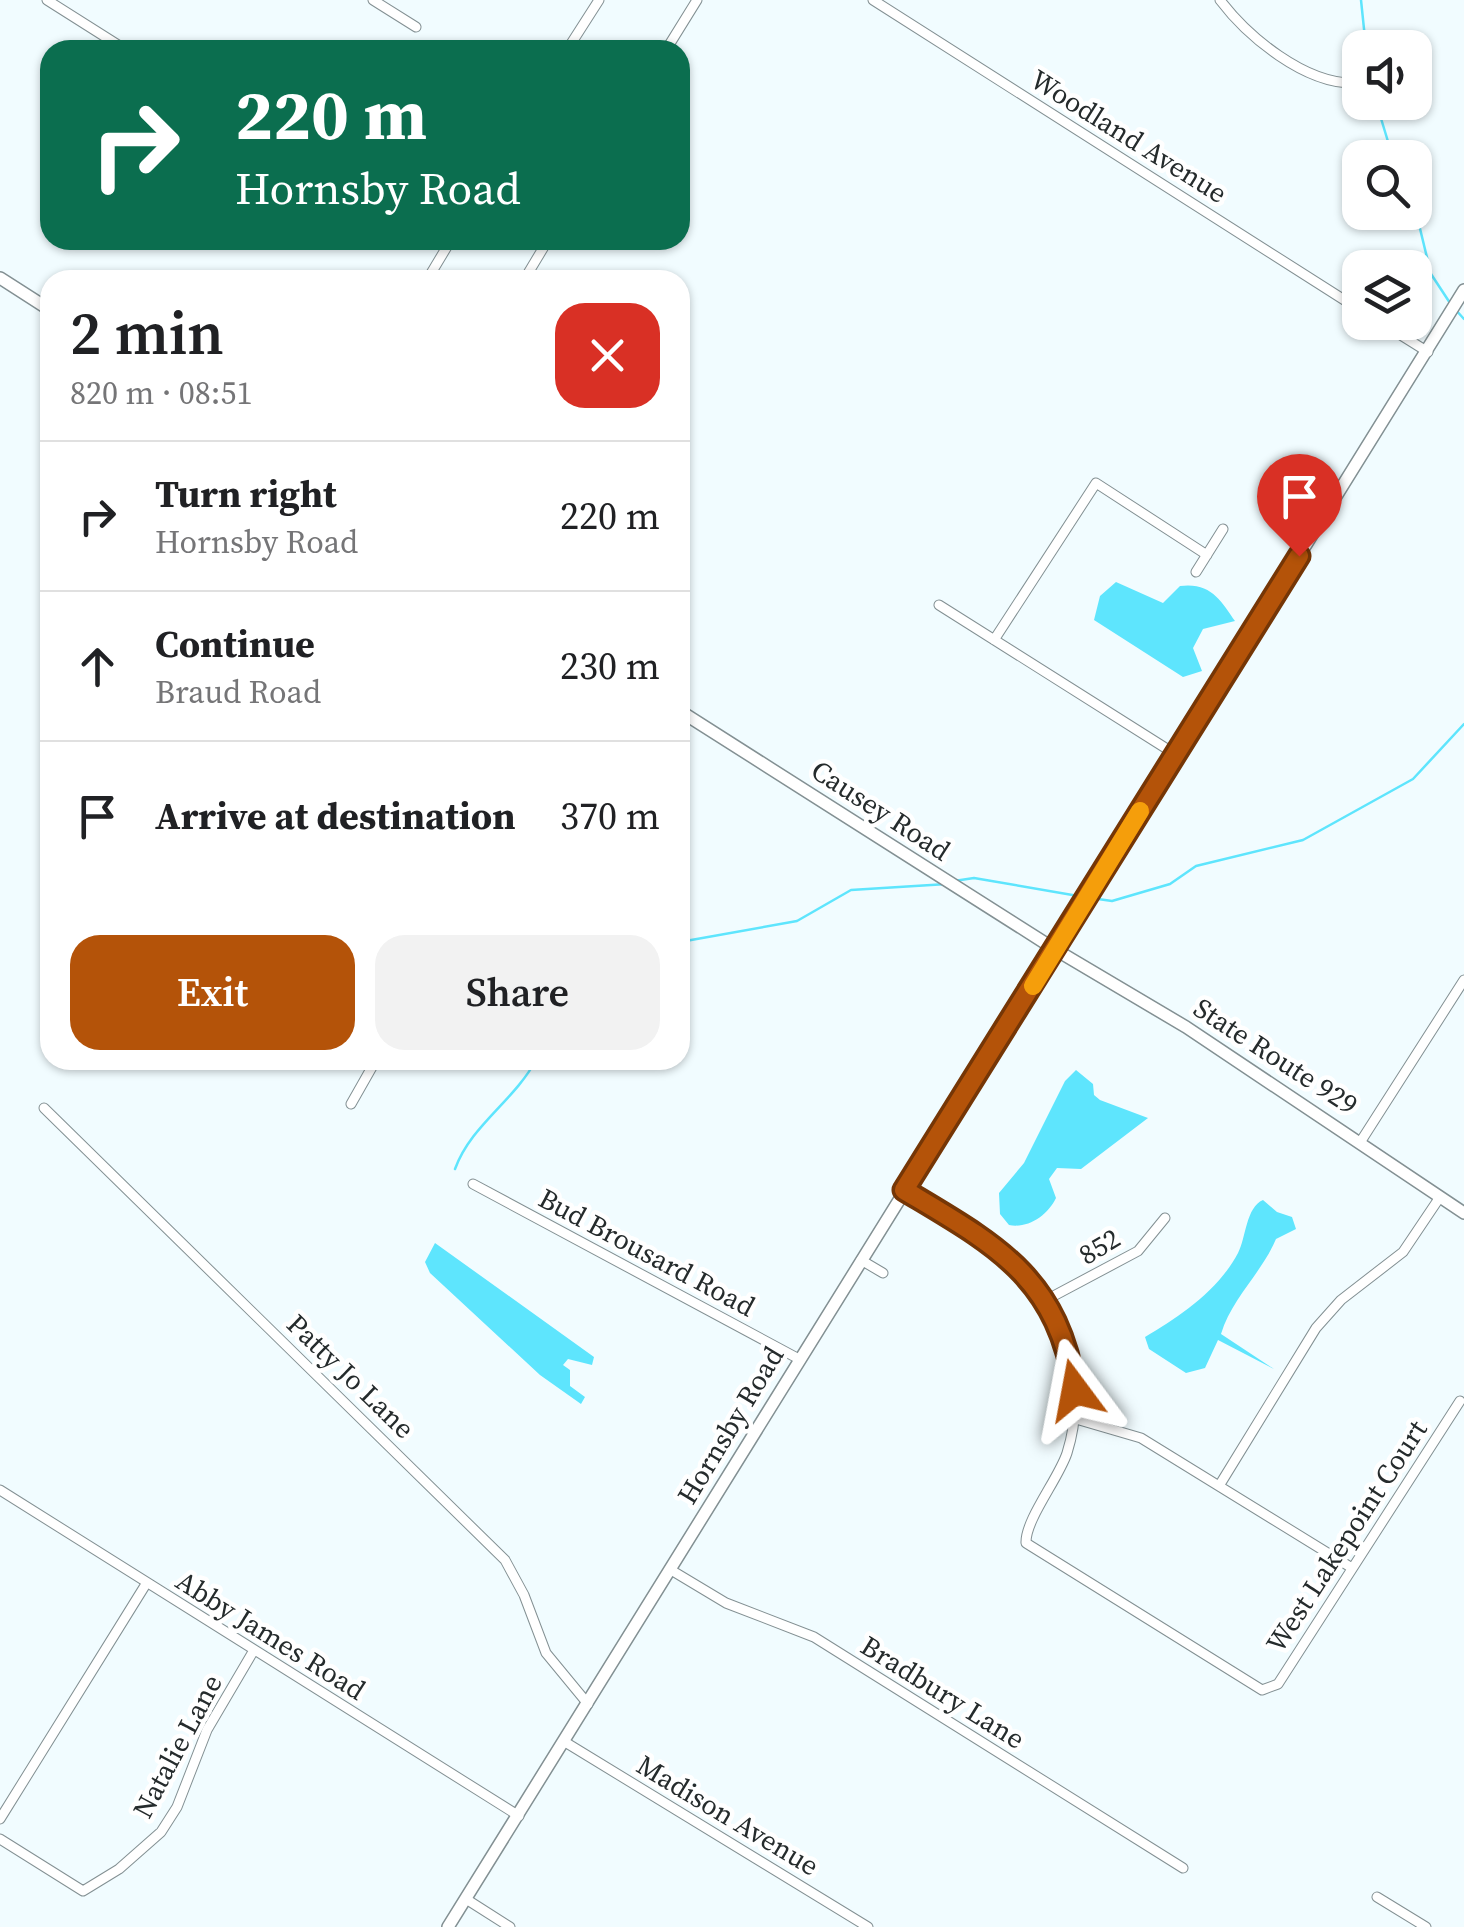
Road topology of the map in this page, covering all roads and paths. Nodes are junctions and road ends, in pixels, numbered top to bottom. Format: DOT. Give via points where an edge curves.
graph roads {
  1 [pos="47,0"];
  2 [pos="373,0"];
  3 [pos="599,0"];
  4 [pos="698,0"];
  5 [pos="874,0"];
  6 [pos="1220,0"];
  7 [pos="416,27"];
  8 [pos="110,40"];
  9 [pos="574,40"];
  10 [pos="672,40"];
  11 [pos="1342,80"];
  12 [pos="0,278"];
  13 [pos="1463,292"];
  14 [pos="1342,299"];
  15 [pos="40,304"];
  16 [pos="1409,340"];
  17 [pos="1428,352"];
  18 [pos="1223,529"];
  19 [pos="1207,555"];
  20 [pos="1196,572"];
  21 [pos="939,605"];
  22 [pos="994,640"];
  23 [pos="690,717"];
  24 [pos="1176,754"];
  25 [pos="1056,950"];
  26 [pos="1464,980"];
  27 [pos="370,1070"];
  28 [pos="351,1104"];
  29 [pos="44,1108"];
  30 [pos="1361,1141"];
  31 [pos="472,1184"];
  32 [pos="904,1190"];
  33 [pos="1440,1197"];
  34 [pos="1464,1213"];
  35 [pos="1166,1218"];
  36 [pos="861,1260"];
  37 [pos="883,1274"];
  38 [pos="1046,1300"];
  39 [pos="800,1359"];
  40 [pos="1460,1400"];
  41 [pos="1076,1419"];
  42 [pos="1219,1486"];
  43 [pos="0,1490"];
  44 [pos="1352,1568"];
  45 [pos="671,1570"];
  46 [pos="146,1584"];
  47 [pos="254,1650"];
  48 [pos="588,1704"];
  49 [pos="565,1742"];
  50 [pos="519,1816"];
  51 [pos="0,1818"];
  52 [pos="0,1839"];
  53 [pos="1183,1868"];
  54 [pos="1377,1897"];
  55 [pos="466,1899"];
  56 [pos="448,1927"];
  57 [pos="510,1927"];
  58 [pos="868,1927"];
  59 [pos="1426,1927"];
  1 -- 8 [label="street"];
  2 -- 7 [label="street"];
  3 -- 9 [label="street"];
  4 -- 10 [label="street"];
  5 -- 14 [label="street, Woodland Avenue"];
  6 -- 11 [label="street" via="1278,54"];
  12 -- 15 [label="street"];
  13 -- 17 [label="street, Hornsby Road"];
  16 -- 17 [label="street"];
  17 -- 24 [label="street, Hornsby Road"];
  18 -- 19 [label="street"];
  19 -- 20 [label="street"];
  19 -- 22 [label="street" via="1096,483"];
  21 -- 22 [label="street"];
  22 -- 24 [label="street"];
  23 -- 25 [label="street, Causey Road"];
  24 -- 25 [label="street, Hornsby Road"];
  25 -- 30 [label="street, State Route 929"];
  25 -- 32 [label="street, Hornsby Road"];
  26 -- 30 [label="street"];
  27 -- 28 [label="street"];
  29 -- 48 [label="street, Patty Jo Lane" via="497,1552 524,1595 546,1653"];
  30 -- 33 [label="street, State Route 929"];
  31 -- 39 [label="street, Bud Brousard Road"];
  32 -- 36 [label="street, Hornsby Road"];
  32 -- 38 [label="street" via="1003,1252"];
  33 -- 34 [label="street, State Route 929"];
  33 -- 42 [label="street" via="1403,1252 1316,1328"];
  35 -- 38 [label="street, 852" via="1138,1250"];
  36 -- 37 [label="street"];
  36 -- 39 [label="street, Hornsby Road"];
  38 -- 41 [label="street" via="1071,1363"];
  39 -- 45 [label="street, Hornsby Road"];
  40 -- 44 [label="street, West Lakepoint Court"];
  41 -- 42 [label="street" via="1141,1438"];
  41 -- 44 [label="street, West Lakepoint Court" via="1066,1458 1026,1543 1266,1690 1278,1684"];
  42 -- 44 [label="street"];
  43 -- 46 [label="street, Abby James Road"];
  45 -- 48 [label="street, Hornsby Road"];
  45 -- 53 [label="street, Bradbury Lane" via="726,1603 814,1638"];
  46 -- 47 [label="street, Abby James Road"];
  46 -- 51 [label="street"];
  47 -- 50 [label="street, Abby James Road"];
  47 -- 52 [label="street, Natalie Lane" via="207,1730 161,1832 119,1869 83,1892"];
  48 -- 49 [label="street, Hornsby Road"];
  49 -- 50 [label="street, Hornsby Road"];
  49 -- 58 [label="street, Madison Avenue"];
  50 -- 55 [label="street, Hornsby Road"];
  54 -- 59 [label="street"];
  55 -- 56 [label="street, Hornsby Road"];
  55 -- 57 [label="street"];
}
